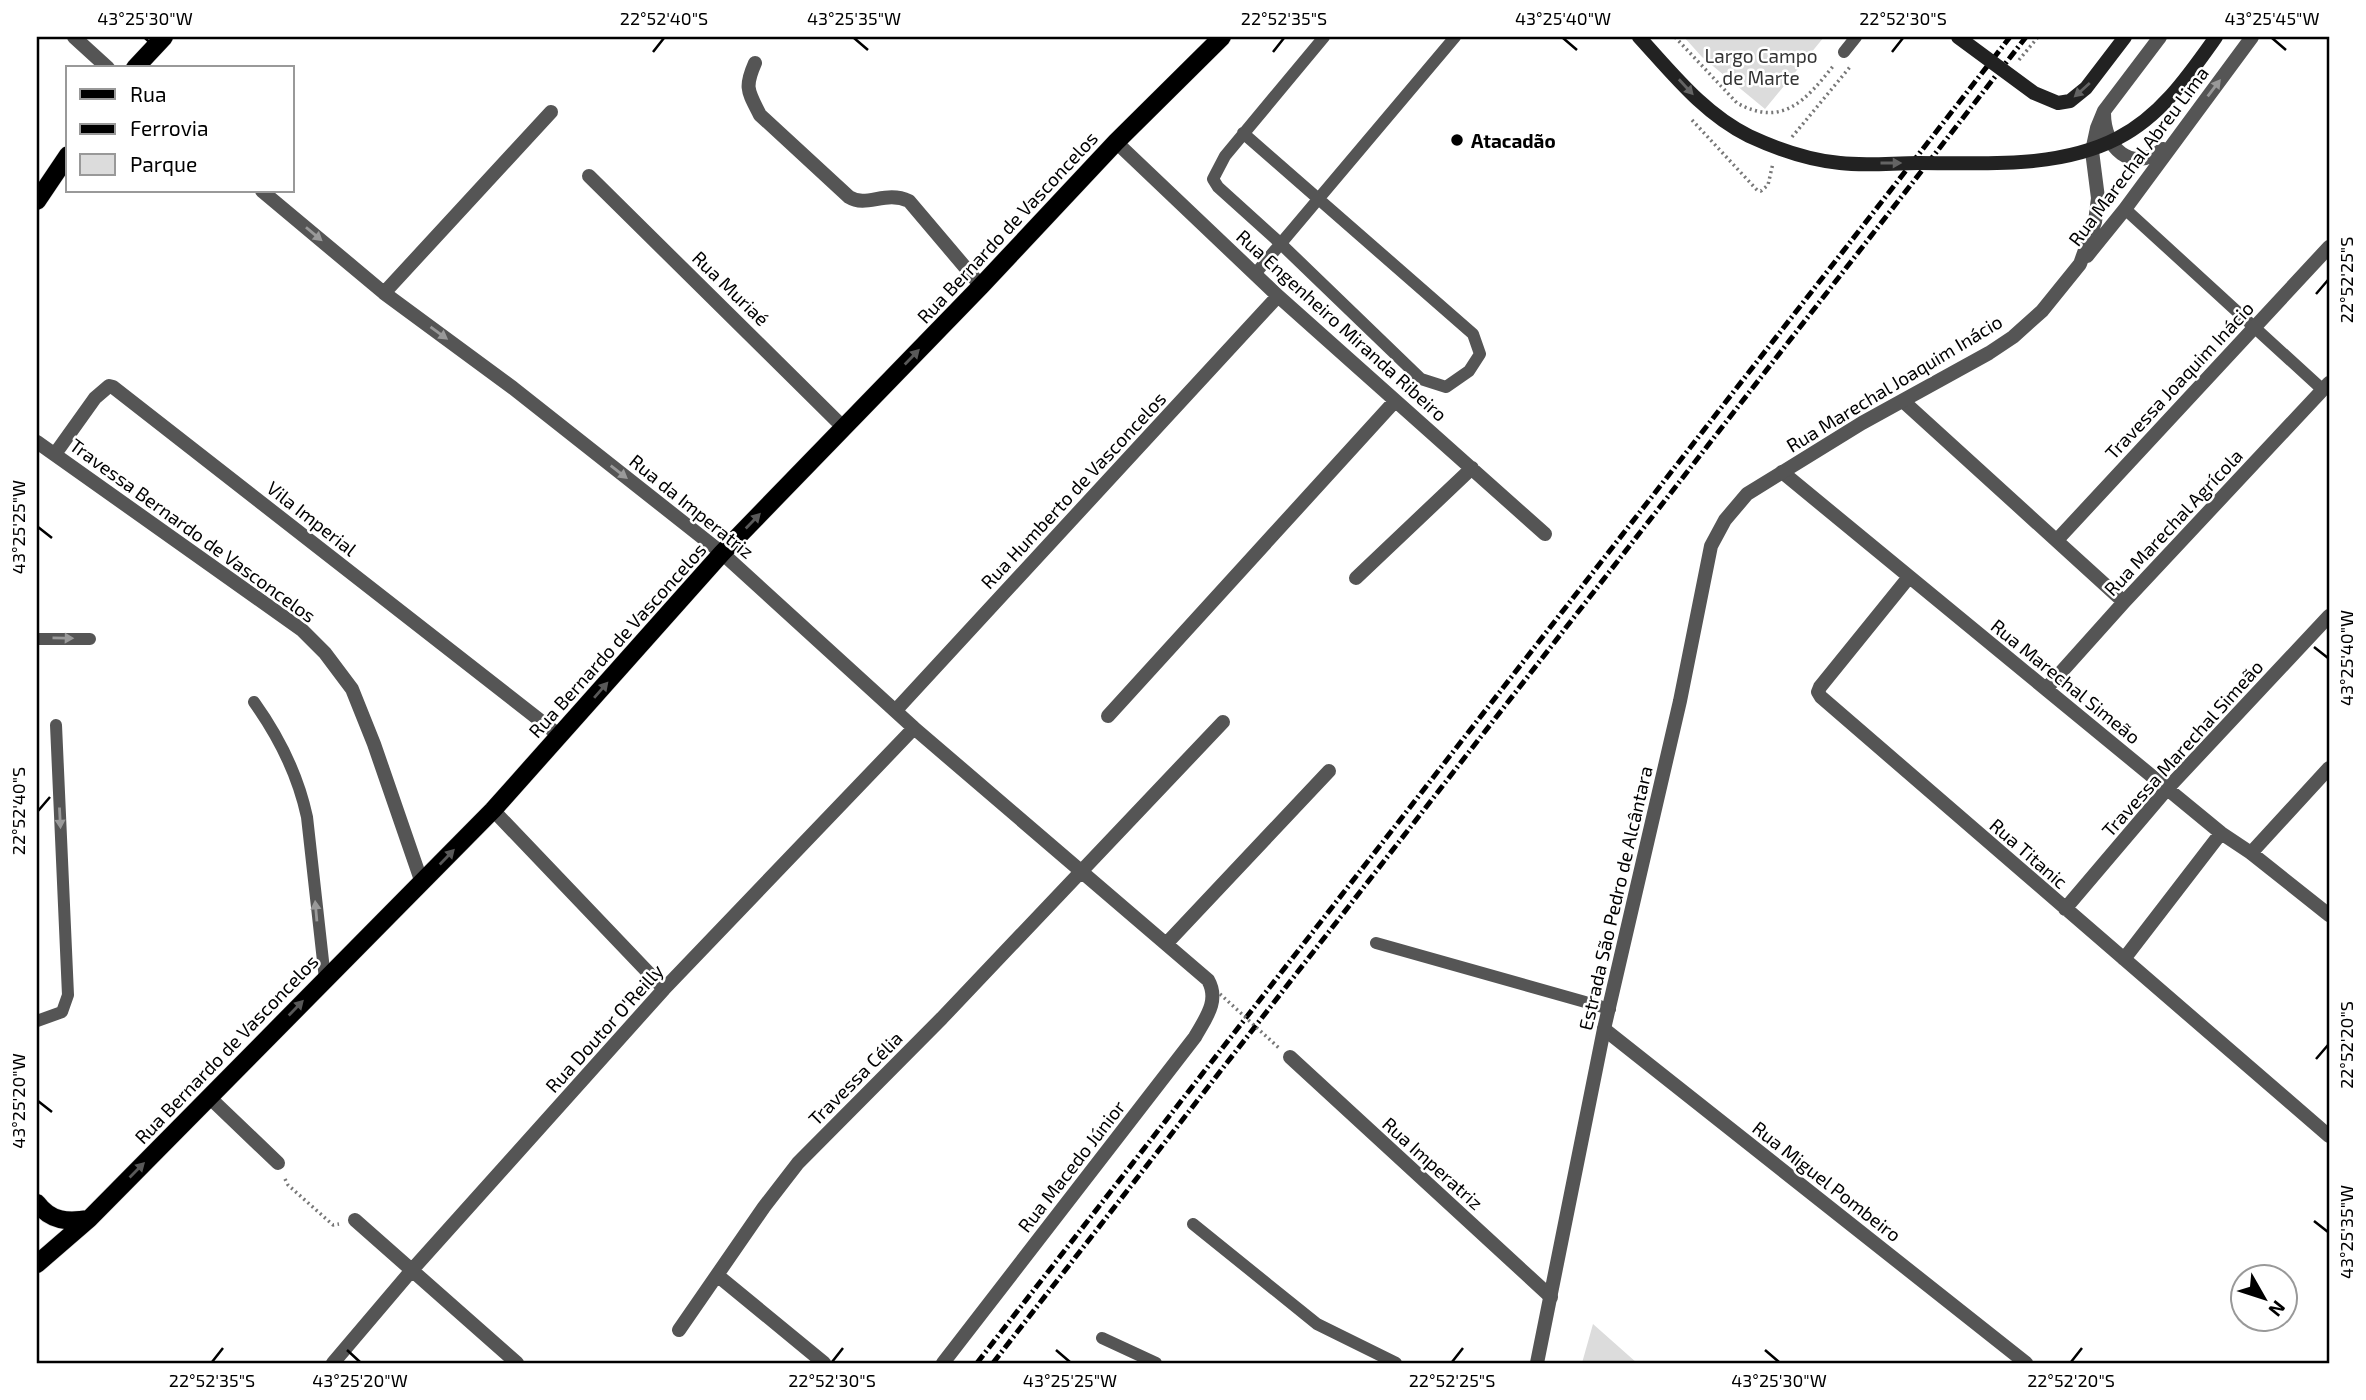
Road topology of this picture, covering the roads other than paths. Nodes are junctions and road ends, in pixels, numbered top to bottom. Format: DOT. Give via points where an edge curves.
graph roads {
  1 [pos="74,37"];
  2 [pos="164,37"];
  3 [pos="1222,37"];
  4 [pos="1324,37"];
  5 [pos="1455,37"];
  6 [pos="1639,37"];
  7 [pos="1856,37"];
  8 [pos="1958,37"];
  9 [pos="2125,37"];
  10 [pos="2160,37"];
  11 [pos="2217,37"];
  12 [pos="2252,37"];
  13 [pos="1844,52"];
  14 [pos="755,63"];
  15 [pos="106,66"];
  16 [pos="137,66"];
  17 [pos="2104,111"];
  18 [pos="551,112"];
  19 [pos="1243,134"];
  20 [pos="2175,139"];
  21 [pos="1116,142"];
  22 [pos="66,158"];
  23 [pos="589,176"];
  24 [pos="263,192"];
  25 [pos="1317,200"];
  26 [pos="37,201"];
  27 [pos="2125,209"];
  28 [pos="1280,243"];
  29 [pos="2329,247"];
  30 [pos="2080,264"];
  31 [pos="1255,274"];
  32 [pos="981,286"];
  33 [pos="384,293"];
  34 [pos="1278,296"];
  35 [pos="2255,327"];
  36 [pos="2326,386"];
  37 [pos="1395,401"];
  38 [pos="1904,402"];
  39 [pos="844,428"];
  40 [pos="37,442"];
  41 [pos="55,454"];
  42 [pos="1472,468"];
  43 [pos="1783,472"];
  44 [pos="1545,534"];
  45 [pos="2057,540"];
  46 [pos="722,553"];
  47 [pos="1909,577"];
  48 [pos="1356,578"];
  49 [pos="2124,602"];
  50 [pos="2329,616"];
  51 [pos="37,639"];
  52 [pos="90,639"];
  53 [pos="2046,689"];
  54 [pos="254,702"];
  55 [pos="896,710"];
  56 [pos="1108,716"];
  57 [pos="1223,722"];
  58 [pos="56,725"];
  59 [pos="914,728"];
  60 [pos="560,736"];
  61 [pos="2329,768"];
  62 [pos="1329,771"];
  63 [pos="2167,789"];
  64 [pos="493,810"];
  65 [pos="2221,833"];
  66 [pos="2251,853"];
  67 [pos="1080,872"];
  68 [pos="422,883"];
  69 [pos="2065,909"];
  70 [pos="2329,915"];
  71 [pos="1376,943"];
  72 [pos="1166,944"];
  73 [pos="2124,958"];
  74 [pos="325,979"];
  75 [pos="664,989"];
  76 [pos="1216,990"];
  77 [pos="1610,1009"];
  78 [pos="37,1021"];
  79 [pos="1604,1029"];
  80 [pos="1284,1052"];
  81 [pos="209,1097"];
  82 [pos="2329,1136"];
  83 [pos="278,1163"];
  84 [pos="37,1203"];
  85 [pos="89,1219"];
  86 [pos="355,1220"];
  87 [pos="1193,1224"];
  88 [pos="37,1264"];
  89 [pos="412,1270"];
  90 [pos="718,1275"];
  91 [pos="1551,1297"];
  92 [pos="679,1330"];
  93 [pos="1102,1338"];
  94 [pos="338,1362"];
  95 [pos="517,1363"];
  96 [pos="824,1363"];
  97 [pos="943,1363"];
  98 [pos="1156,1363"];
  99 [pos="1396,1363"];
  100 [pos="1537,1363"];
  101 [pos="2026,1363"];
  1 -- 15 [label="street"];
  2 -- 16 [label="main road"];
  3 -- 21 [label="main road, Rua Bernardo de Vasconcelos"];
  4 -- 19 [label="lane"];
  5 -- 25 [label="lane"];
  6 -- 11 [label="main road, one-way, bridge" via="1719,119 1784,151 1840,163 2001,163 2070,155 2100,145 2118,138 2161,107"];
  7 -- 13 [label="lane"];
  9 -- 8 [label="main road, one-way, bridge" via="2086,88 2058,103 2047,100"];
  10 -- 17 [label="street, Rua Marechal Joaquim Inácio"];
  20 -- 12 [label="street, Rua Marechal Abreu Lima, one-way"];
  14 -- 32 [label="street" via="747,81 761,115 857,202 897,196 909,201"];
  17 -- 20 [label="street" via="2109,139 2132,159 2152,157"];
  17 -- 30 [label="street, Rua Marechal Joaquim Inácio" via="2092,152 2098,211"];
  18 -- 33 [label="street"];
  19 -- 25 [label="lane"];
  19 -- 28 [label="lane" via="1213,179"];
  20 -- 27 [label="street, Rua Marechal Abreu Lima"];
  21 -- 31 [label="street, Rua Engenheiro Miranda Ribeiro"];
  21 -- 32 [label="main road, Rua Bernardo de Vasconcelos"];
  22 -- 26 [label="main road"];
  23 -- 39 [label="street, Rua Muriaé"];
  24 -- 33 [label="street, Rua da Imperatriz, one-way"];
  25 -- 28 [label="lane"];
  25 -- 28 [label="lane" via="1473,334 1480,354 1469,371 1447,387 1421,379"];
  27 -- 30 [label="street, Rua Marechal Abreu Lima"];
  27 -- 35 [label="lane"];
  28 -- 31 [label="lane"];
  29 -- 35 [label="street, Travessa Joaquim Inácio"];
  30 -- 38 [label="street, Rua Marechal Joaquim Inácio" via="2042,311 2013,337"];
  31 -- 34 [label="street, Rua Engenheiro Miranda Ribeiro"];
  39 -- 32 [label="main road, Rua Bernardo de Vasconcelos, one-way"];
  33 -- 46 [label="street, Rua da Imperatriz, one-way"];
  34 -- 37 [label="street, Rua Engenheiro Miranda Ribeiro"];
  34 -- 55 [label="street, Rua Humberto de Vasconcelos"];
  35 -- 36 [label="lane"];
  35 -- 45 [label="street, Travessa Joaquim Inácio"];
  36 -- 49 [label="street, Rua Marechal Agrícola"];
  37 -- 42 [label="street, Rua Engenheiro Miranda Ribeiro"];
  37 -- 56 [label="street"];
  38 -- 43 [label="street, Rua Marechal Joaquim Inácio"];
  38 -- 45 [label="street"];
  46 -- 39 [label="main road, Rua Bernardo de Vasconcelos, one-way"];
  40 -- 41 [label="street, Travessa Bernardo de Vasconcelos"];
  41 -- 60 [label="street, Vila Imperial" via="95,398 113,387"];
  41 -- 68 [label="street, Travessa Bernardo de Vasconcelos" via="302,629 325,653 352,690"];
  42 -- 44 [label="street, Rua Engenheiro Miranda Ribeiro"];
  42 -- 48 [label="street"];
  43 -- 47 [label="street, Rua Marechal Simeão"];
  43 -- 77 [label="street, Estrada São Pedro de Alcântara" via="1747,494 1711,546"];
  45 -- 49 [label="street"];
  46 -- 55 [label="street, Rua da Imperatriz"];
  60 -- 46 [label="main road, Rua Bernardo de Vasconcelos, one-way"];
  47 -- 53 [label="street, Rua Marechal Simeão"];
  47 -- 69 [label="street, Rua Titanic" via="1818,692"];
  49 -- 53 [label="street, Rua Marechal Agrícola"];
  50 -- 63 [label="street, Travessa Marechal Simeão"];
  51 -- 52 [label="lane, one-way"];
  53 -- 63 [label="street, Rua Marechal Simeão"];
  74 -- 54 [label="lane, one-way" via="302,792"];
  55 -- 59 [label="street, Rua da Imperatriz"];
  57 -- 67 [label="street"];
  58 -- 78 [label="lane, one-way" via="68,995 62,1012"];
  59 -- 67 [label="street, Rua da Imperatriz"];
  59 -- 75 [label="street, Rua Doutor O'Reilly"];
  60 -- 64 [label="main road, Rua Bernardo de Vasconcelos"];
  61 -- 66 [label="street"];
  62 -- 72 [label="street"];
  63 -- 65 [label="street, Rua Marechal Simeão"];
  63 -- 69 [label="street, Travessa Marechal Simeão"];
  68 -- 64 [label="main road, Rua Bernardo de Vasconcelos, one-way"];
  64 -- 75 [label="street"];
  65 -- 66 [label="street, Rua Marechal Simeão"];
  65 -- 73 [label="street"];
  66 -- 70 [label="street, Rua Marechal Simeão"];
  67 -- 72 [label="street, Rua da Imperatriz"];
  67 -- 90 [label="street, Travessa Célia" via="798,1164"];
  68 -- 74 [label="main road, Rua Bernardo de Vasconcelos"];
  69 -- 73 [label="street, Rua Titanic"];
  71 -- 77 [label="lane"];
  72 -- 76 [label="street, Rua da Imperatriz"];
  73 -- 82 [label="street, Rua Titanic"];
  81 -- 74 [label="main road, Rua Bernardo de Vasconcelos, one-way"];
  75 -- 89 [label="street, Rua Doutor O'Reilly"];
  76 -- 97 [label="street, Rua Macedo Júnior" via="1195,1037"];
  77 -- 79 [label="street, Estrada São Pedro de Alcântara"];
  79 -- 91 [label="street, Estrada São Pedro de Alcântara"];
  79 -- 101 [label="street, Rua Miguel Pombeiro"];
  80 -- 91 [label="street, Rua Imperatriz"];
  81 -- 83 [label="street"];
  85 -- 81 [label="main road, Rua Bernardo de Vasconcelos, one-way"];
  84 -- 85 [label="main road" via="56,1219"];
  85 -- 88 [label="main road, Rua Bernardo de Vasconcelos"];
  86 -- 89 [label="street"];
  87 -- 99 [label="lane" via="1317,1324"];
  89 -- 94 [label="street, Rua Doutor O'Reilly"];
  89 -- 95 [label="street"];
  90 -- 92 [label="street, Travessa Célia"];
  90 -- 96 [label="street"];
  91 -- 100 [label="street, Estrada São Pedro de Alcântara"];
  93 -- 98 [label="lane"];
}
